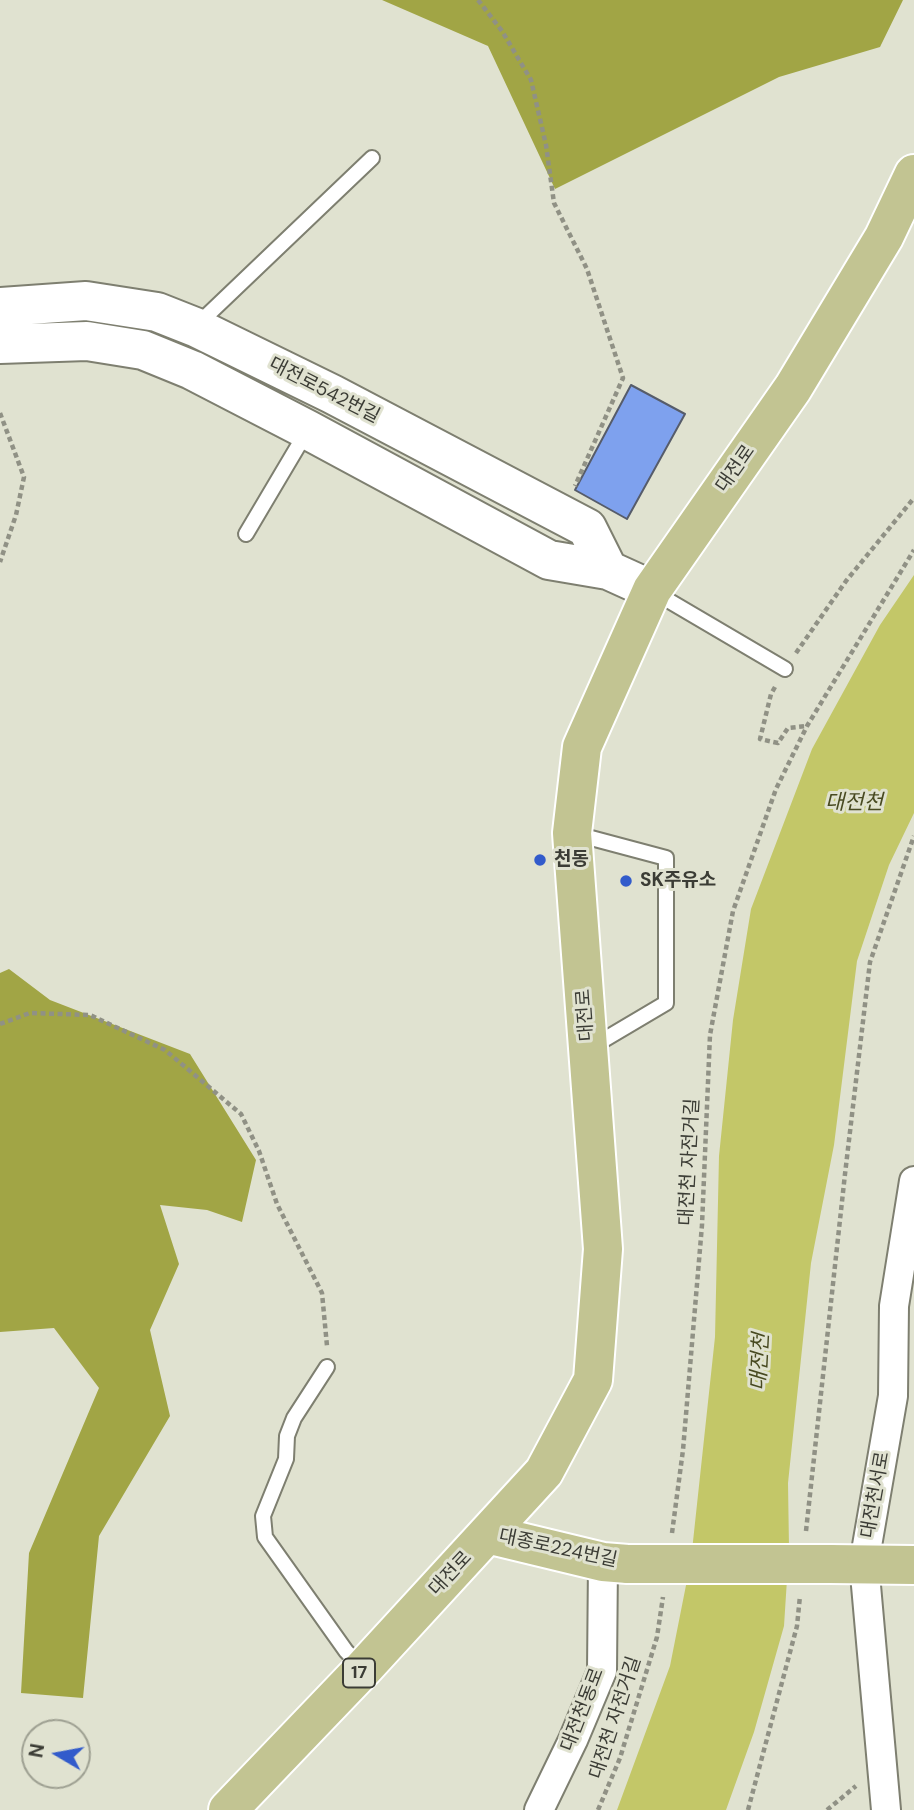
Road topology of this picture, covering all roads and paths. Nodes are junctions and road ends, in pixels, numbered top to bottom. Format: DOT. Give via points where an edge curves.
graph roads {
  1 [pos="478,0"];
  2 [pos="372,158"];
  3 [pos="914,174"];
  4 [pos="0,307"];
  5 [pos="195,327"];
  6 [pos="0,344"];
  7 [pos="0,413"];
  8 [pos="308,430"];
  9 [pos="914,498"];
  10 [pos="587,528"];
  11 [pos="246,534"];
  12 [pos="914,550"];
  13 [pos="0,562"];
  14 [pos="608,570"];
  15 [pos="652,590"];
  16 [pos="785,669"];
  17 [pos="807,726"];
  18 [pos="572,833"];
  19 [pos="914,836"];
  20 [pos="0,1024"];
  21 [pos="589,1048"];
  22 [pos="914,1181"];
  23 [pos="904,1310"];
  24 [pos="327,1367"];
  25 [pos="487,1534"];
  26 [pos="806,1534"];
  27 [pos="670,1544"];
  28 [pos="615,1563"];
  29 [pos="914,1564"];
  30 [pos="832,1571"];
  31 [pos="664,1583"];
  32 [pos="363,1669"];
  33 [pos="229,1810"];
  34 [pos="539,1810"];
  35 [pos="598,1810"];
  36 [pos="748,1810"];
  37 [pos="886,1810"];
  1 -- 10 [label="path" via="531,80 554,203 587,269 623,378 573,491"];
  2 -- 5 [label="lane"];
  3 -- 15 [label="main road, 대전로" via="884,237 793,388"];
  4 -- 5 [label="main road, 대전로542번길" via="86,301 157,312"];
  5 -- 10 [label="main road, 대전로542번길"];
  6 -- 8 [label="main road" via="87,341 142,350 192,370"];
  7 -- 13 [label="path" via="24,477"];
  8 -- 11 [label="lane"];
  8 -- 14 [label="main road" via="549,560"];
  9 -- 16 [label="path" via="846,581"];
  10 -- 14 [label="main road"];
  12 -- 17 [label="path, 대전천 자전거길"];
  14 -- 15 [label="main road"];
  15 -- 16 [label="lane"];
  15 -- 18 [label="main road, 대전로" via="582,747"];
  16 -- 17 [label="path" via="771,694 760,739 778,743 788,728"];
  17 -- 27 [label="path, 대전천 자전거길" via="776,789 733,911 710,1035 702,1225 683,1450"];
  18 -- 21 [label="main road, 대전로"];
  18 -- 21 [label="lane" via="666,858 666,1003"];
  19 -- 26 [label="path" via="870,962"];
  20 -- 24 [label="path" via="30,1013 90,1015 164,1051 241,1114 277,1203 322,1293"];
  21 -- 25 [label="main road, 대전로" via="603,1249 593,1380 544,1472"];
  22 -- 23 [label="street, 대전천서로"];
  23 -- 30 [label="street, 대전천서로" via="893,1396"];
  24 -- 32 [label="lane" via="294,1418 286,1459 263,1516 265,1537"];
  25 -- 28 [label="main road, 대종로224번길"];
  25 -- 32 [label="main road, 대전로 / 17"];
  28 -- 30 [label="main road, 대종로224번길, bridge"];
  28 -- 34 [label="street, 대전천동로" via="602,1671"];
  29 -- 30 [label="main road"];
  30 -- 36 [label="path" via="797,1626"];
  30 -- 37 [label="street, 대전천서로"];
  31 -- 35 [label="path, 대전천 자전거길" via="653,1649 621,1758"];
  32 -- 33 [label="main road, 대전로 / 17"];
}
